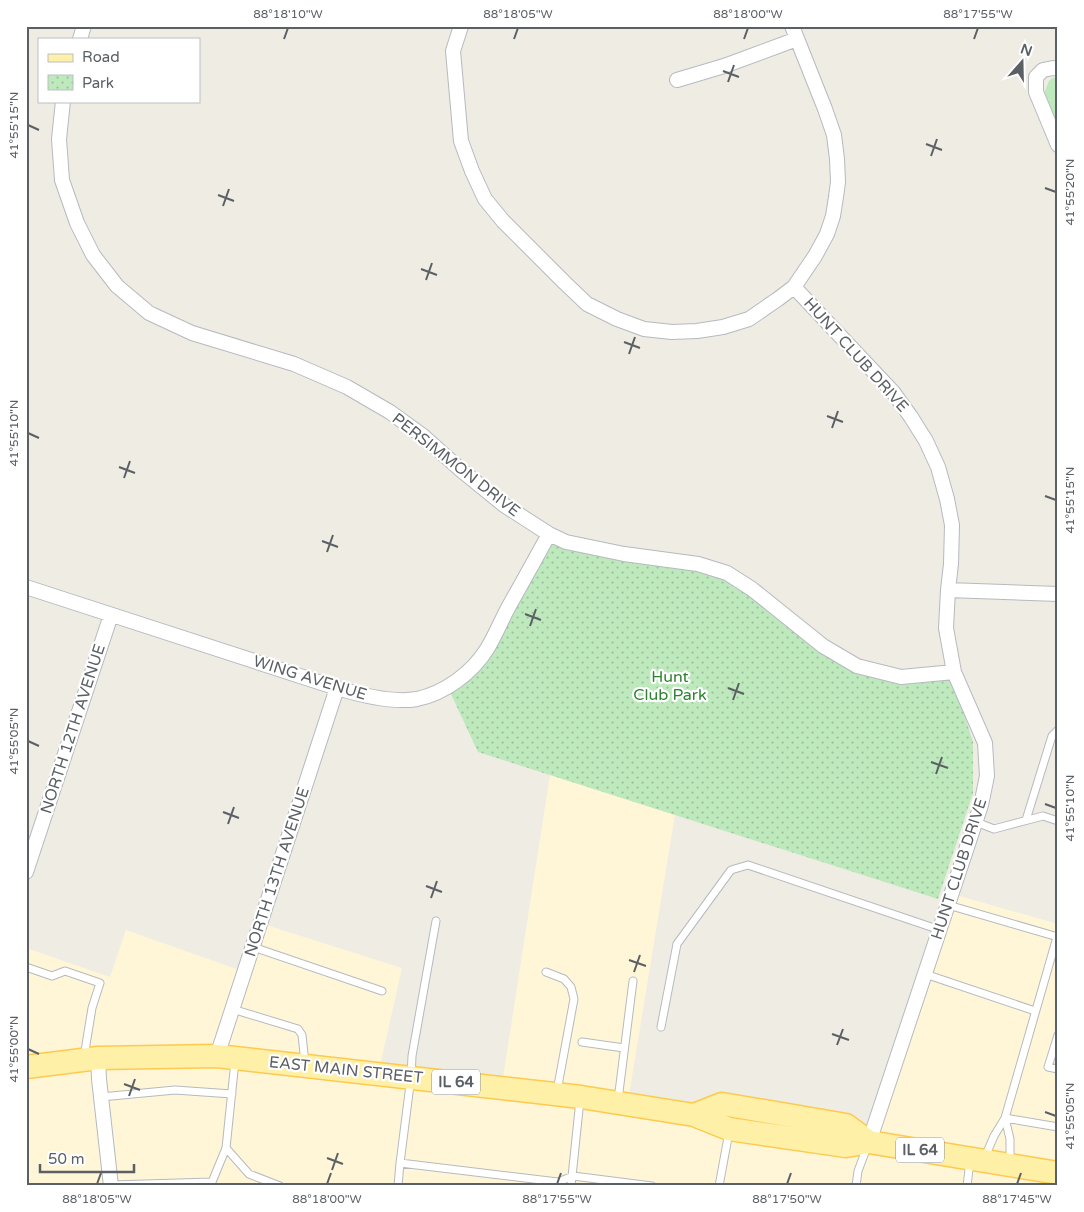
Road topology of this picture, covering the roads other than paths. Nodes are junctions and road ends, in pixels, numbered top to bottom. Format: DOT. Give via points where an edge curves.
graph roads {
  1 [pos="84,26"];
  2 [pos="461,26"];
  3 [pos="794,33"];
  4 [pos="80,38"];
  5 [pos="1058,69"];
  6 [pos="677,80"];
  7 [pos="63,102"];
  8 [pos="1058,145"];
  9 [pos="794,287"];
  10 [pos="549,534"];
  11 [pos="26,587"];
  12 [pos="948,590"];
  13 [pos="1058,594"];
  14 [pos="111,615"];
  15 [pos="954,672"];
  16 [pos="337,688"];
  17 [pos="1058,730"];
  18 [pos="1026,820"];
  19 [pos="1058,821"];
  20 [pos="976,822"];
  21 [pos="26,872"];
  22 [pos="948,905"];
  23 [pos="436,921"];
  24 [pos="940,930"];
  25 [pos="1057,937"];
  26 [pos="253,947"];
  27 [pos="26,967"];
  28 [pos="546,972"];
  29 [pos="925,974"];
  30 [pos="633,981"];
  31 [pos="382,991"];
  32 [pos="232,1009"];
  33 [pos="1036,1012"];
  34 [pos="660,1027"];
  35 [pos="1058,1035"];
  36 [pos="582,1042"];
  37 [pos="624,1048"];
  38 [pos="226,1057"];
  39 [pos="90,1059"];
  40 [pos="306,1066"];
  41 [pos="26,1067"];
  42 [pos="1058,1070"];
  43 [pos="411,1077"];
  44 [pos="232,1094"];
  45 [pos="556,1094"];
  46 [pos="101,1097"];
  47 [pos="581,1097"];
  48 [pos="618,1102"];
  49 [pos="694,1115"];
  50 [pos="1005,1118"];
  51 [pos="1058,1127"];
  52 [pos="729,1129"];
  53 [pos="869,1142"];
  54 [pos="226,1148"];
  55 [pos="977,1160"];
  56 [pos="400,1163"];
  57 [pos="1010,1165"];
  58 [pos="1058,1173"];
  59 [pos="573,1176"];
  60 [pos="111,1185"];
  61 [pos="280,1186"];
  62 [pos="398,1186"];
  63 [pos="572,1186"];
  64 [pos="652,1186"];
  65 [pos="719,1186"];
  66 [pos="856,1186"];
  67 [pos="967,1186"];
  1 -- 4 [label="street"];
  2 -- 9 [label="street" via="453,51 454,69 461,141 472,171 485,199 503,221 588,304 644,329 697,331 749,318"];
  3 -- 6 [label="street" via="724,66"];
  3 -- 9 [label="street" via="834,135 838,182 827,234"];
  5 -- 8 [label="street" via="1043,70 1036,77 1036,92"];
  7 -- 10 [label="street, PERSIMMON DRIVE" via="59,139 62,180 77,222 94,255 117,286 148,313 192,333 294,364 347,387 423,436 504,505"];
  9 -- 12 [label="street, HUNT CLUB DRIVE" via="893,392 926,441 948,499 952,525"];
  10 -- 15 [label="street, PERSIMMON DRIVE" via="566,542 698,564 727,573 823,646 857,666 901,676"];
  10 -- 16 [label="street, WING AVENUE" via="487,649 458,681 416,699 364,696"];
  11 -- 14 [label="street, WING AVENUE"];
  12 -- 13 [label="street"];
  12 -- 15 [label="street, HUNT CLUB DRIVE" via="946,628"];
  14 -- 16 [label="street, WING AVENUE"];
  14 -- 21 [label="street, NORTH 12TH AVENUE"];
  15 -- 20 [label="street, HUNT CLUB DRIVE" via="984,743 986,776"];
  16 -- 26 [label="street, NORTH 13TH AVENUE"];
  17 -- 18 [label="lane" via="1052,736"];
  18 -- 19 [label="lane" via="1043,816"];
  18 -- 20 [label="lane" via="994,829"];
  20 -- 22 [label="street, HUNT CLUB DRIVE"];
  22 -- 24 [label="street, HUNT CLUB DRIVE"];
  22 -- 25 [label="lane"];
  23 -- 43 [label="lane"];
  24 -- 29 [label="street, HUNT CLUB DRIVE"];
  24 -- 34 [label="lane" via="748,865 731,870 677,944"];
  25 -- 33 [label="lane"];
  26 -- 31 [label="lane"];
  26 -- 32 [label="street, NORTH 13TH AVENUE"];
  27 -- 39 [label="lane" via="52,976 65,971 100,983 92,1008"];
  28 -- 45 [label="lane" via="564,980 571,987 574,999"];
  29 -- 33 [label="lane"];
  29 -- 53 [label="street, HUNT CLUB DRIVE"];
  30 -- 37 [label="lane"];
  32 -- 38 [label="street, NORTH 13TH AVENUE"];
  32 -- 40 [label="lane" via="298,1029 302,1035"];
  33 -- 50 [label="lane"];
  35 -- 42 [label="lane" via="1048,1067"];
  36 -- 37 [label="lane"];
  37 -- 48 [label="lane"];
  38 -- 39 [label="main road, EAST MAIN STREET / IL 64"];
  38 -- 40 [label="main road, EAST MAIN STREET / IL 64"];
  38 -- 44 [label="lane"];
  39 -- 41 [label="main road, EAST MAIN STREET / IL 64"];
  39 -- 46 [label="street"];
  40 -- 43 [label="main road, EAST MAIN STREET / IL 64"];
  43 -- 45 [label="main road, EAST MAIN STREET / IL 64"];
  43 -- 56 [label="lane"];
  44 -- 46 [label="lane" via="175,1090"];
  44 -- 54 [label="lane"];
  45 -- 47 [label="main road, EAST MAIN STREET / IL 64"];
  46 -- 60 [label="street"];
  47 -- 48 [label="main road, EAST MAIN STREET / IL 64"];
  47 -- 59 [label="lane"];
  48 -- 49 [label="main road, EAST MAIN STREET / IL 64"];
  49 -- 52 [label="main road, EAST MAIN STREET / IL 64"];
  49 -- 53 [label="main road, EAST MAIN STREET / IL 64" via="722,1104 846,1125"];
  50 -- 51 [label="lane"];
  50 -- 55 [label="lane"];
  50 -- 57 [label="lane" via="1010,1139"];
  52 -- 53 [label="main road, EAST MAIN STREET / IL 64" via="846,1146"];
  52 -- 65 [label="lane"];
  53 -- 55 [label="main road, EAST MAIN STREET / IL 64"];
  53 -- 66 [label="lane" via="858,1170"];
  54 -- 60 [label="lane" via="212,1182"];
  54 -- 61 [label="lane" via="249,1174"];
  55 -- 57 [label="main road, EAST MAIN STREET / IL 64"];
  55 -- 67 [label="lane"];
  56 -- 59 [label="lane" via="558,1182"];
  56 -- 62 [label="lane"];
  57 -- 58 [label="main road, EAST MAIN STREET / IL 64"];
  59 -- 63 [label="lane"];
  59 -- 64 [label="lane"];
}
